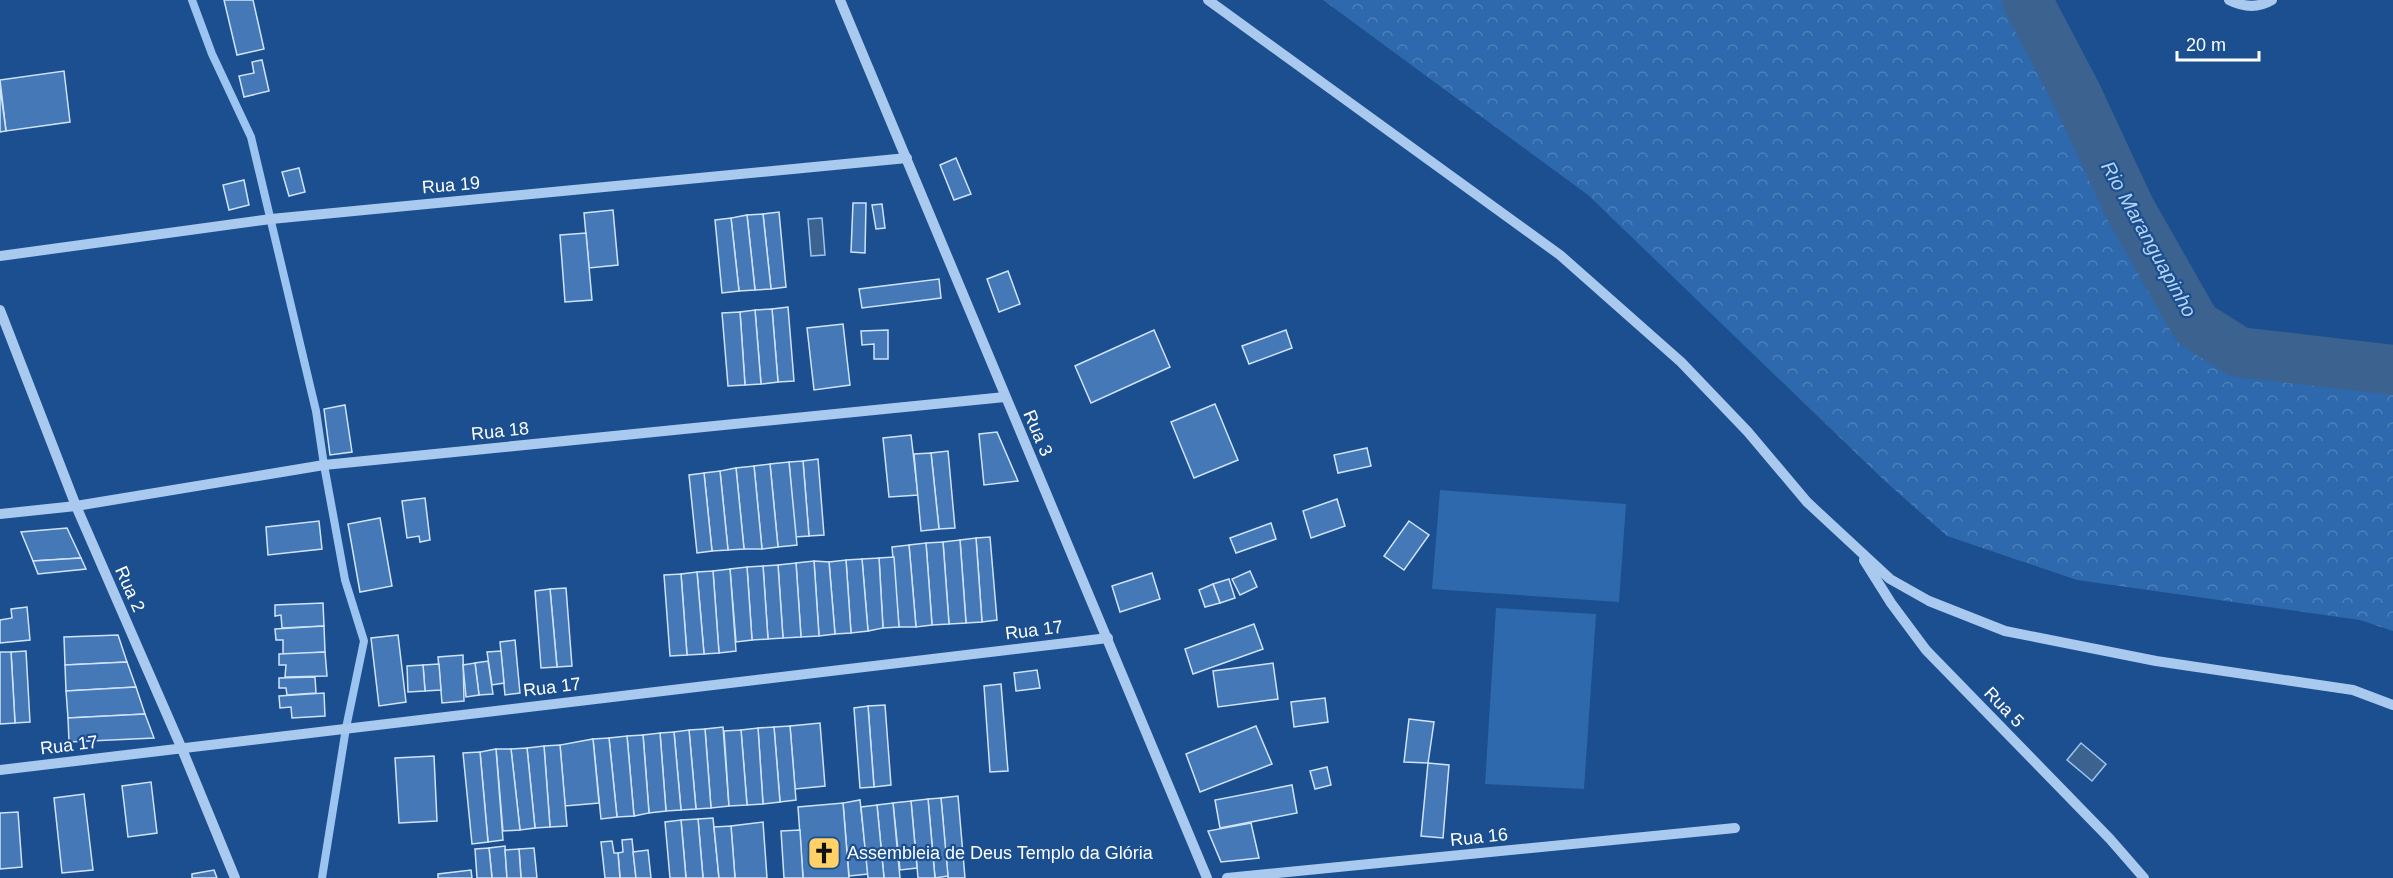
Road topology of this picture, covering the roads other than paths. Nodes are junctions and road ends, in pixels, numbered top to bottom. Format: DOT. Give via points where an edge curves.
graph roads {
  1 [pos="840,0"];
  2 [pos="1208,0"];
  3 [pos="2229,0"];
  4 [pos="2272,0"];
  5 [pos="907,158"];
  6 [pos="0,256"];
  7 [pos="0,310"];
  8 [pos="1005,397"];
  9 [pos="76,506"];
  10 [pos="0,514"];
  11 [pos="1856,547"];
  12 [pos="1108,638"];
  13 [pos="2393,705"];
  14 [pos="182,749"];
  15 [pos="0,770"];
  16 [pos="1735,828"];
  17 [pos="235,878"];
  18 [pos="1207,878"];
  19 [pos="1227,878"];
  20 [pos="2144,878"];
  1 -- 5 [label="street, Rua 3"];
  2 -- 11 [label="street" via="1560,255 1681,362 1807,502"];
  3 -- 4 [label="street" via="2241,6 2264,5"];
  5 -- 6 [label="street, Rua 19" via="271,219"];
  5 -- 8 [label="street, Rua 3"];
  7 -- 9 [label="street, Rua 2"];
  8 -- 9 [label="street, Rua 18" via="324,465"];
  8 -- 12 [label="street, Rua 3"];
  9 -- 10 [label="street, Rua 18"];
  9 -- 14 [label="street, Rua 2"];
  11 -- 13 [label="street" via="1890,579 1929,601 2005,632 2156,662 2352,690"];
  11 -- 20 [label="street, Rua 5" via="1926,650"];
  12 -- 14 [label="street, Rua 17"];
  12 -- 18 [label="street, Rua 3"];
  14 -- 15 [label="street, Rua 17"];
  14 -- 17 [label="street, Rua 2"];
  16 -- 19 [label="street, Rua 16"];
}
